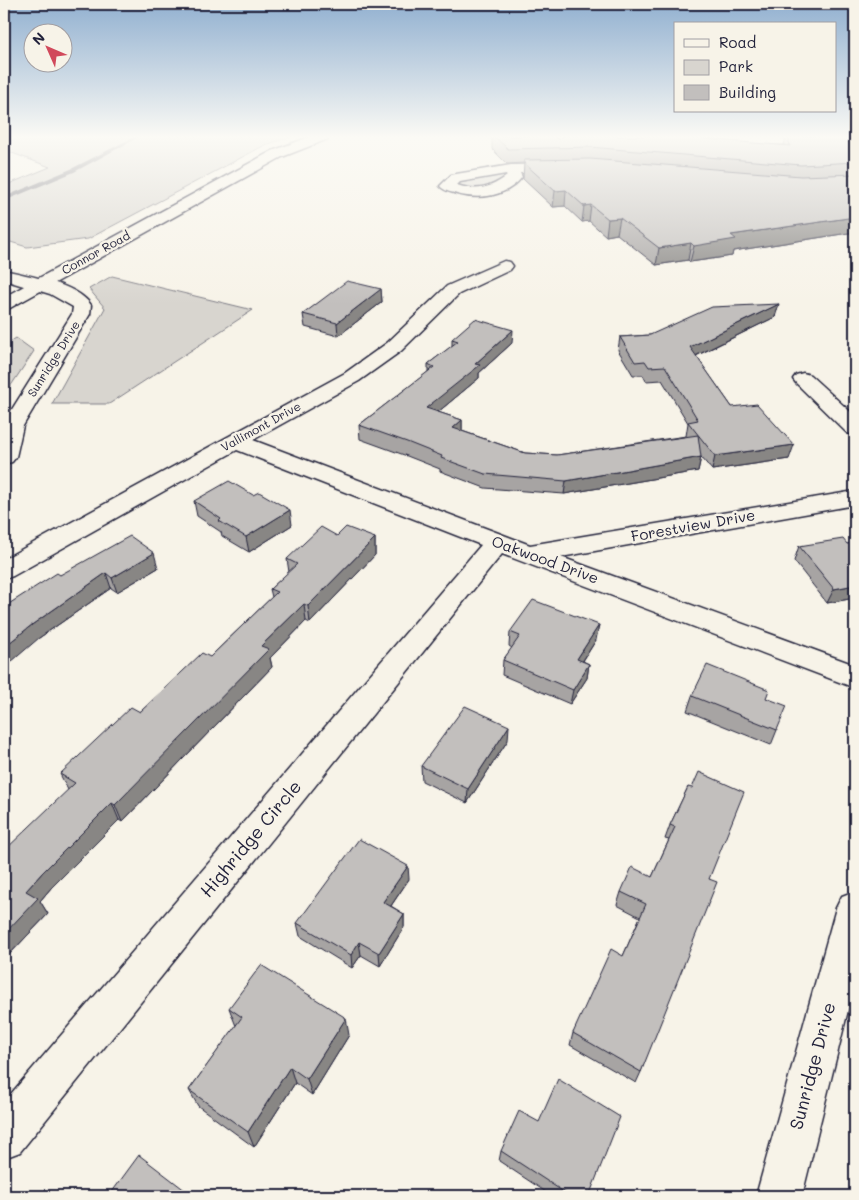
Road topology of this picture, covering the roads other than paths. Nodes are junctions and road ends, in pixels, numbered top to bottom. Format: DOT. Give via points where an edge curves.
graph roads {
  1 [pos="207,192"];
  2 [pos="504,266"];
  3 [pos="4,275"];
  4 [pos="37,285"];
  5 [pos="4,304"];
  6 [pos="803,380"];
  7 [pos="855,428"];
  8 [pos="235,441"];
  9 [pos="4,457"];
  10 [pos="855,498"];
  11 [pos="498,542"];
  12 [pos="531,554"];
  13 [pos="4,570"];
  14 [pos="855,677"];
  15 [pos="855,908"];
  16 [pos="4,1136"];
  17 [pos="779,1196"];
  1 -- 4 [label="street, Connor Road"];
  2 -- 8 [label="street, Vallimont Drive" via="454,290 394,347 352,377"];
  3 -- 4 [label="street"];
  4 -- 5 [label="street, Connor Road"];
  4 -- 9 [label="street, Sunridge Drive" via="75,298 82,305 81,314 12,426"];
  6 -- 7 [label="street"];
  8 -- 11 [label="street, Oakwood Drive"];
  8 -- 13 [label="street, Vallimont Drive"];
  10 -- 12 [label="street, Forestview Drive"];
  11 -- 12 [label="street, Oakwood Drive"];
  11 -- 16 [label="street, Highridge Circle"];
  12 -- 14 [label="street, Oakwood Drive"];
  15 -- 17 [label="street, Sunridge Drive"];
}
